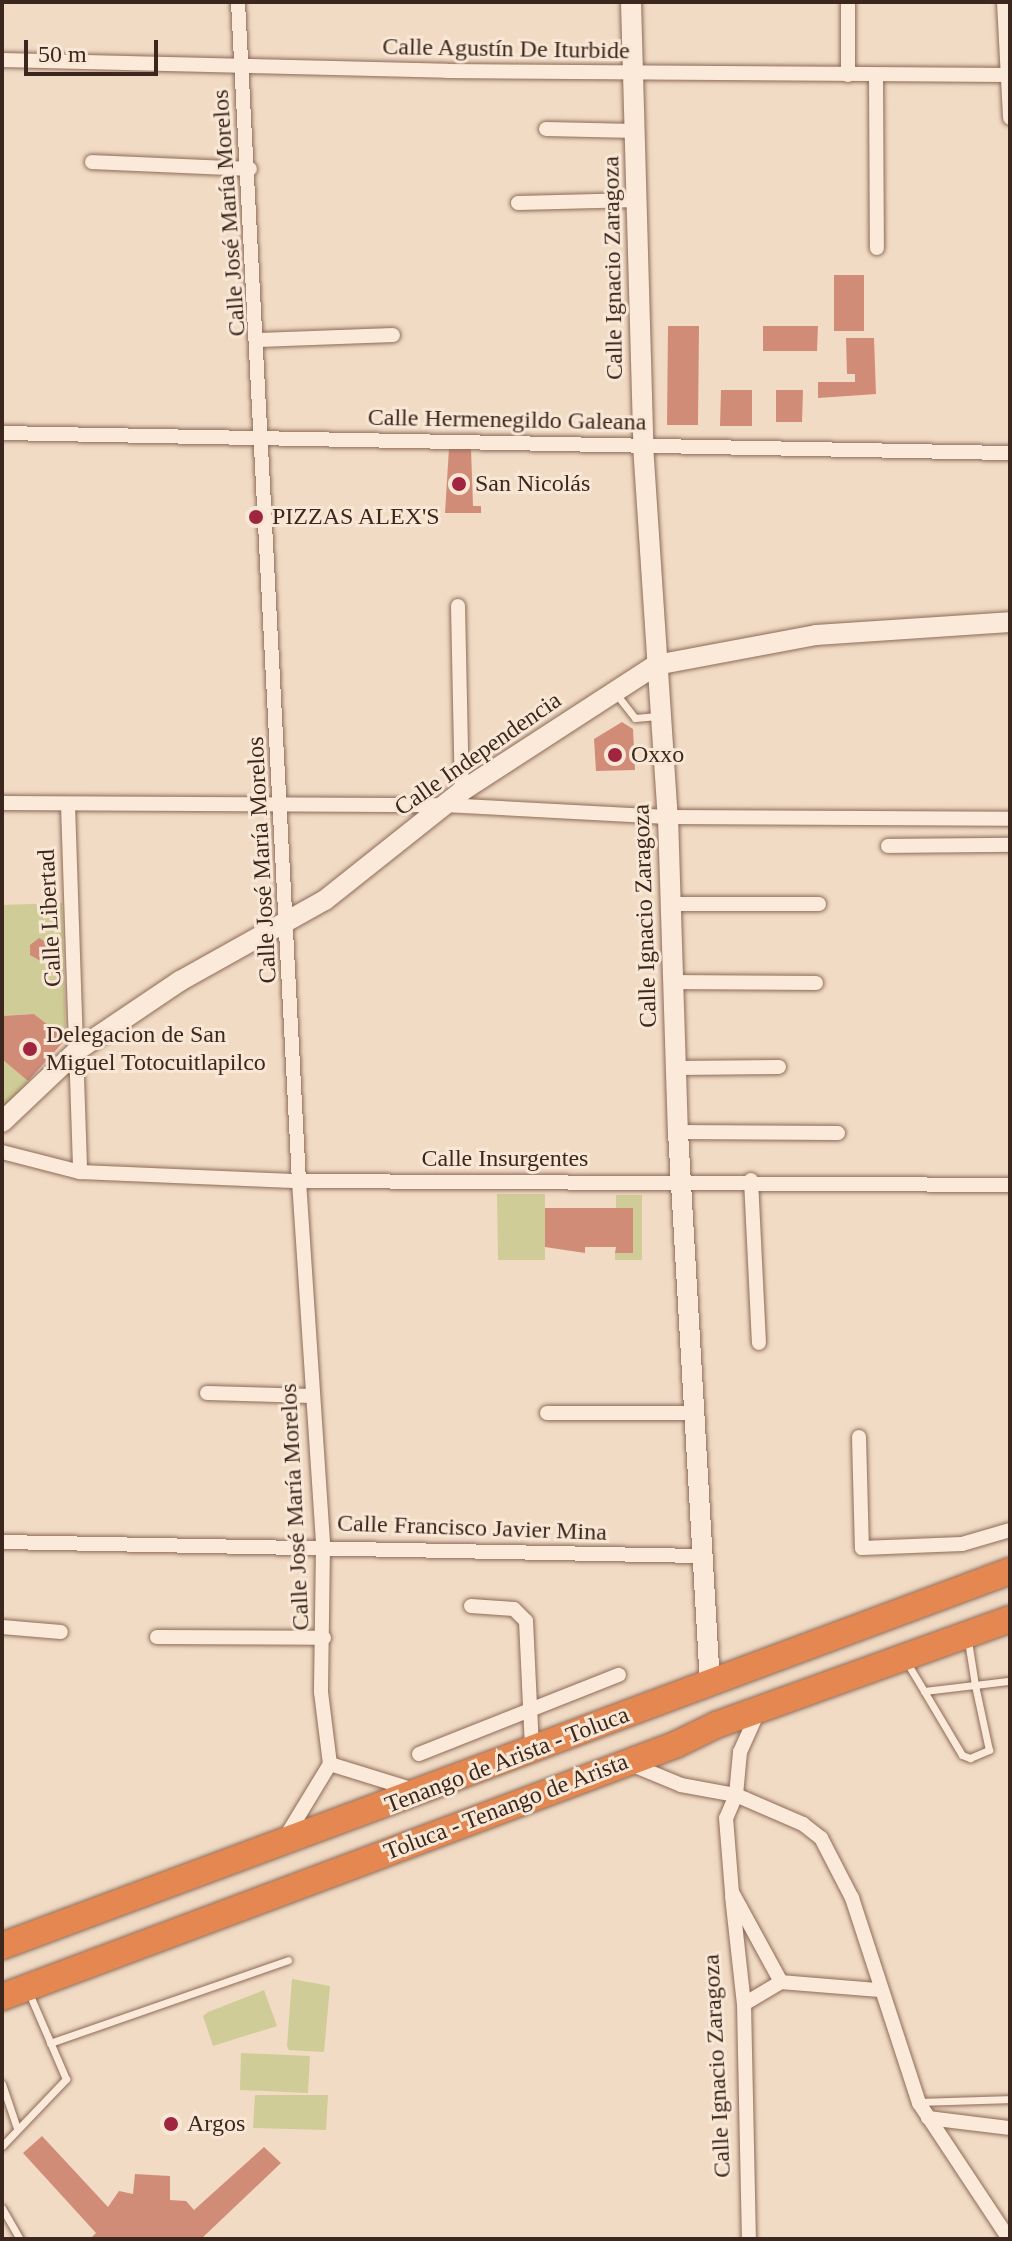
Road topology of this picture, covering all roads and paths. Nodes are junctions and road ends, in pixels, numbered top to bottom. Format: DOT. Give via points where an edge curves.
graph roads {
  1 [pos="238,2"];
  2 [pos="631,2"];
  3 [pos="1006,3"];
  4 [pos="848,4"];
  5 [pos="2,60"];
  6 [pos="241,64"];
  7 [pos="636,74"];
  8 [pos="848,75"];
  9 [pos="1009,75"];
  10 [pos="876,76"];
  11 [pos="1010,118"];
  12 [pos="546,129"];
  13 [pos="636,131"];
  14 [pos="92,162"];
  15 [pos="250,169"];
  16 [pos="637,200"];
  17 [pos="518,203"];
  18 [pos="877,248"];
  19 [pos="393,335"];
  20 [pos="259,340"];
  21 [pos="2,433"];
  22 [pos="264,437"];
  23 [pos="643,445"];
  24 [pos="1010,453"];
  25 [pos="458,606"];
  26 [pos="1010,622"];
  27 [pos="656,665"];
  28 [pos="614,692"];
  29 [pos="660,716"];
  30 [pos="462,791"];
  31 [pos="2,803"];
  32 [pos="281,803"];
  33 [pos="68,805"];
  34 [pos="444,805"];
  35 [pos="668,817"];
  36 [pos="1010,819"];
  37 [pos="1010,845"];
  38 [pos="888,846"];
  39 [pos="672,904"];
  40 [pos="819,904"];
  41 [pos="287,922"];
  42 [pos="674,982"];
  43 [pos="816,983"];
  44 [pos="79,1049"];
  45 [pos="779,1067"];
  46 [pos="677,1068"];
  47 [pos="2,1122"];
  48 [pos="678,1132"];
  49 [pos="838,1133"];
  50 [pos="2,1152"];
  51 [pos="80,1172"];
  52 [pos="751,1180"];
  53 [pos="299,1181"];
  54 [pos="680,1181"];
  55 [pos="1010,1185"];
  56 [pos="759,1343"];
  57 [pos="207,1393"];
  58 [pos="313,1396"];
  59 [pos="547,1413"];
  60 [pos="692,1413"];
  61 [pos="859,1437"];
  62 [pos="1010,1530"];
  63 [pos="2,1542"];
  64 [pos="323,1546"];
  65 [pos="701,1556"];
  66 [pos="1010,1571"];
  67 [pos="471,1606"];
  68 [pos="1010,1620"];
  69 [pos="2,1627"];
  70 [pos="61,1632"];
  71 [pos="967,1635"];
  72 [pos="157,1637"];
  73 [pos="324,1638"];
  74 [pos="905,1659"];
  75 [pos="619,1675"];
  76 [pos="1010,1681"];
  77 [pos="710,1684"];
  78 [pos="975,1685"];
  79 [pos="924,1691"];
  80 [pos="759,1711"];
  81 [pos="529,1714"];
  82 [pos="532,1750"];
  83 [pos="419,1754"];
  84 [pos="625,1762"];
  85 [pos="330,1764"];
  86 [pos="421,1792"];
  87 [pos="736,1795"];
  88 [pos="280,1846"];
  89 [pos="732,1892"];
  90 [pos="2,1946"];
  91 [pos="288,1960"];
  92 [pos="781,1982"];
  93 [pos="27,1987"];
  94 [pos="879,1990"];
  95 [pos="2,1997"];
  96 [pos="744,2004"];
  97 [pos="50,2043"];
  98 [pos="2,2084"];
  99 [pos="1010,2099"];
  100 [pos="919,2103"];
  101 [pos="928,2118"];
  102 [pos="17,2128"];
  103 [pos="1010,2128"];
  104 [pos="2,2146"];
  105 [pos="2,2208"];
  106 [pos="20,2239"];
  107 [pos="749,2239"];
  108 [pos="1009,2239"];
  1 -- 6 [label="street, Calle José María Morelos"];
  2 -- 7 [label="street, Calle Ignacio Zaragoza"];
  3 -- 9 [label="street"];
  4 -- 8 [label="street"];
  5 -- 6 [label="street, Calle Agustín De Iturbide"];
  6 -- 7 [label="street, Calle Agustín De Iturbide"];
  6 -- 15 [label="street, Calle José María Morelos"];
  7 -- 8 [label="street, Calle Agustín De Iturbide"];
  7 -- 13 [label="street, Calle Ignacio Zaragoza"];
  8 -- 10 [label="street, Calle Agustín De Iturbide"];
  9 -- 10 [label="street, Calle Agustín De Iturbide"];
  9 -- 11 [label="street"];
  10 -- 18 [label="street"];
  12 -- 13 [label="street"];
  13 -- 16 [label="street, Calle Ignacio Zaragoza"];
  14 -- 15 [label="street"];
  15 -- 20 [label="street, Calle José María Morelos"];
  16 -- 17 [label="street"];
  16 -- 23 [label="street, Calle Ignacio Zaragoza"];
  19 -- 20 [label="street"];
  20 -- 22 [label="street, Calle José María Morelos"];
  21 -- 22 [label="street, Calle Hermenegildo Galeana"];
  22 -- 23 [label="street, Calle Hermenegildo Galeana"];
  22 -- 32 [label="street, Calle José María Morelos"];
  23 -- 24 [label="street, Calle Hermenegildo Galeana"];
  23 -- 27 [label="street, Calle Ignacio Zaragoza"];
  25 -- 30 [label="street"];
  26 -- 27 [label="street, Calle Independencia" via="816,635"];
  27 -- 28 [label="street, Calle Independencia"];
  27 -- 29 [label="street, Calle Ignacio Zaragoza"];
  28 -- 29 [label="lane" via="635,718"];
  28 -- 30 [label="street, Calle Independencia"];
  29 -- 35 [label="street, Calle Ignacio Zaragoza"];
  30 -- 34 [label="street, Calle Independencia"];
  31 -- 33 [label="street"];
  32 -- 33 [label="street"];
  32 -- 34 [label="street"];
  32 -- 41 [label="street, Calle José María Morelos"];
  33 -- 44 [label="street, Calle Libertad"];
  34 -- 35 [label="street"];
  34 -- 41 [label="street, Calle Independencia" via="325,900"];
  35 -- 36 [label="street"];
  35 -- 39 [label="street, Calle Ignacio Zaragoza"];
  37 -- 38 [label="street"];
  39 -- 40 [label="street"];
  39 -- 42 [label="street, Calle Ignacio Zaragoza"];
  41 -- 44 [label="street, Calle Independencia" via="180,981"];
  41 -- 53 [label="street, Calle José María Morelos"];
  42 -- 43 [label="street"];
  42 -- 46 [label="street, Calle Ignacio Zaragoza"];
  44 -- 47 [label="street, Calle Independencia"];
  44 -- 51 [label="street, Calle Libertad"];
  45 -- 46 [label="street"];
  46 -- 48 [label="street, Calle Ignacio Zaragoza"];
  48 -- 49 [label="street"];
  48 -- 54 [label="street, Calle Ignacio Zaragoza"];
  50 -- 51 [label="street, Calle Insurgentes"];
  51 -- 53 [label="street, Calle Insurgentes"];
  52 -- 54 [label="street, Calle Insurgentes"];
  52 -- 55 [label="street, Calle Insurgentes"];
  52 -- 56 [label="street"];
  53 -- 54 [label="street, Calle Insurgentes"];
  53 -- 58 [label="street, Calle José María Morelos"];
  54 -- 60 [label="street, Calle Ignacio Zaragoza"];
  57 -- 58 [label="street"];
  58 -- 64 [label="street, Calle José María Morelos"];
  59 -- 60 [label="street"];
  60 -- 65 [label="street, Calle Ignacio Zaragoza"];
  61 -- 62 [label="street" via="862,1548 962,1544"];
  63 -- 64 [label="street, Calle Francisco Javier Mina"];
  64 -- 65 [label="street, Calle Francisco Javier Mina"];
  64 -- 73 [label="street, Calle José María Morelos"];
  65 -- 77 [label="street, Calle Ignacio Zaragoza"];
  66 -- 77 [label="highway, Tenango de Arista - Toluca"];
  67 -- 81 [label="street" via="514,1609 526,1621"];
  68 -- 71 [label="highway, Toluca - Tenango de Arista"];
  69 -- 70 [label="street"];
  71 -- 74 [label="highway, Toluca - Tenango de Arista"];
  71 -- 78 [label="lane"];
  72 -- 73 [label="street"];
  73 -- 85 [label="street, Calle José María Morelos" via="321,1692"];
  74 -- 79 [label="lane"];
  74 -- 80 [label="highway, Toluca - Tenango de Arista"];
  75 -- 81 [label="street"];
  76 -- 78 [label="lane"];
  77 -- 82 [label="highway, Tenango de Arista - Toluca"];
  78 -- 79 [label="lane"];
  78 -- 79 [label="lane" via="989,1750 970,1758 962,1755"];
  80 -- 84 [label="highway, Toluca - Tenango de Arista"];
  80 -- 87 [label="street, Calle Ignacio Zaragoza" via="740,1752"];
  81 -- 82 [label="street"];
  81 -- 83 [label="street"];
  82 -- 86 [label="highway, Tenango de Arista - Toluca"];
  84 -- 87 [label="street" via="681,1785"];
  84 -- 93 [label="highway, Toluca - Tenango de Arista"];
  85 -- 86 [label="street"];
  85 -- 88 [label="street"];
  86 -- 88 [label="highway, Tenango de Arista - Toluca"];
  87 -- 89 [label="street, Calle Ignacio Zaragoza" via="726,1818"];
  87 -- 94 [label="street" via="803,1824 821,1838 852,1898"];
  88 -- 90 [label="highway, Tenango de Arista - Toluca"];
  89 -- 92 [label="street, Calle Ignacio Zaragoza"];
  89 -- 96 [label="street, Calle Ignacio Zaragoza"];
  91 -- 97 [label="lane"];
  92 -- 94 [label="street"];
  92 -- 96 [label="street"];
  93 -- 95 [label="highway, Toluca - Tenango de Arista"];
  93 -- 97 [label="lane"];
  94 -- 100 [label="street"];
  96 -- 107 [label="street, Calle Ignacio Zaragoza"];
  97 -- 102 [label="lane" via="66,2079"];
  98 -- 102 [label="lane"];
  99 -- 100 [label="lane"];
  100 -- 101 [label="street"];
  101 -- 103 [label="street"];
  101 -- 108 [label="street"];
  102 -- 104 [label="lane"];
  105 -- 106 [label="lane"];
}
